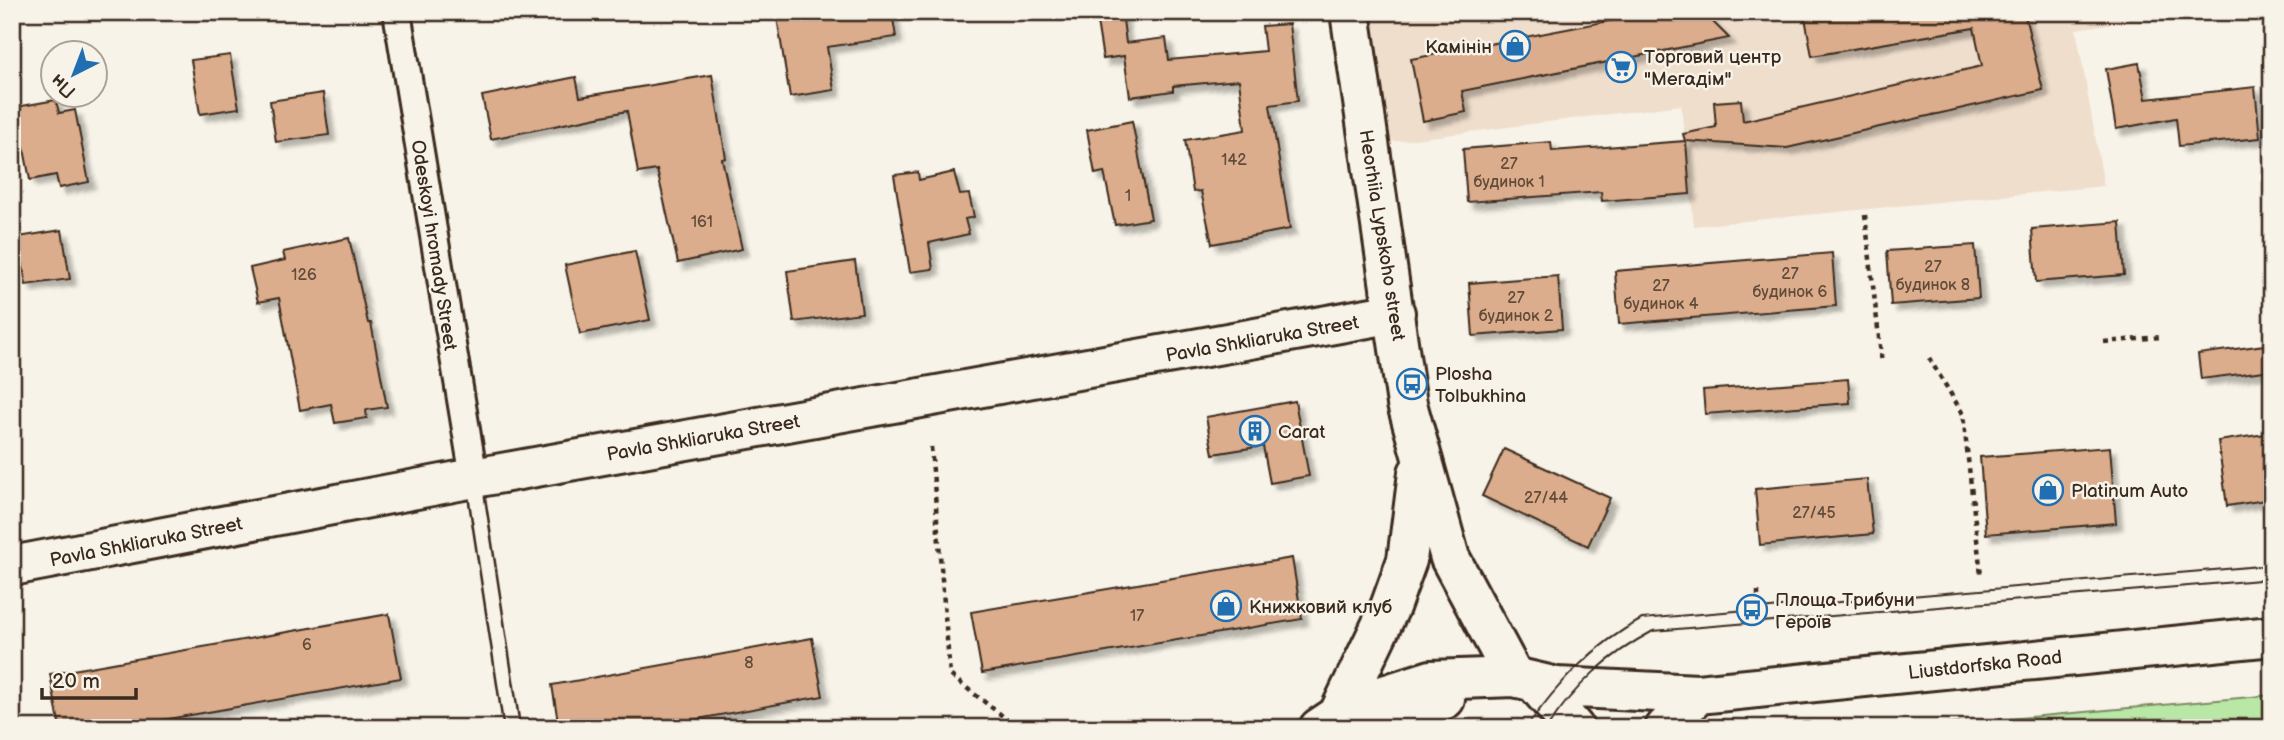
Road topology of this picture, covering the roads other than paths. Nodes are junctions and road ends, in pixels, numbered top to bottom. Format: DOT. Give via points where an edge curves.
graph roads {
  1 [pos="397,12"];
  2 [pos="1350,12"];
  3 [pos="1395,313"];
  4 [pos="1420,457"];
  5 [pos="474,478"];
  6 [pos="12,566"];
  7 [pos="2272,636"];
  8 [pos="1698,694"];
  9 [pos="1546,699"];
  10 [pos="1330,724"];
  11 [pos="512,728"];
  12 [pos="1376,728"];
  13 [pos="1665,728"];
  1 -- 5 [label="street, Odeskoyi hromady Street"];
  2 -- 3 [label="street, Heorhiia Lypskoho street"];
  3 -- 4 [label="street, Heorhiia Lypskoho street" via="1407,404"];
  3 -- 5 [label="street, Pavla Shkliaruka Street"];
  4 -- 9 [label="street, Heorhiia Lypskoho street" via="1450,558"];
  4 -- 10 [label="street, Heorhiia Lypskoho street" via="1407,561 1390,607"];
  5 -- 6 [label="street, Pavla Shkliaruka Street"];
  5 -- 11 [label="lane"];
  7 -- 8 [label="street, Liustdorfska Road"];
  8 -- 9 [label="street, Liustdorfska Road"];
  8 -- 13 [label="street"];
  9 -- 10 [label="street" via="1431,680 1355,704"];
  9 -- 12 [label="street" via="1434,703"];
}
